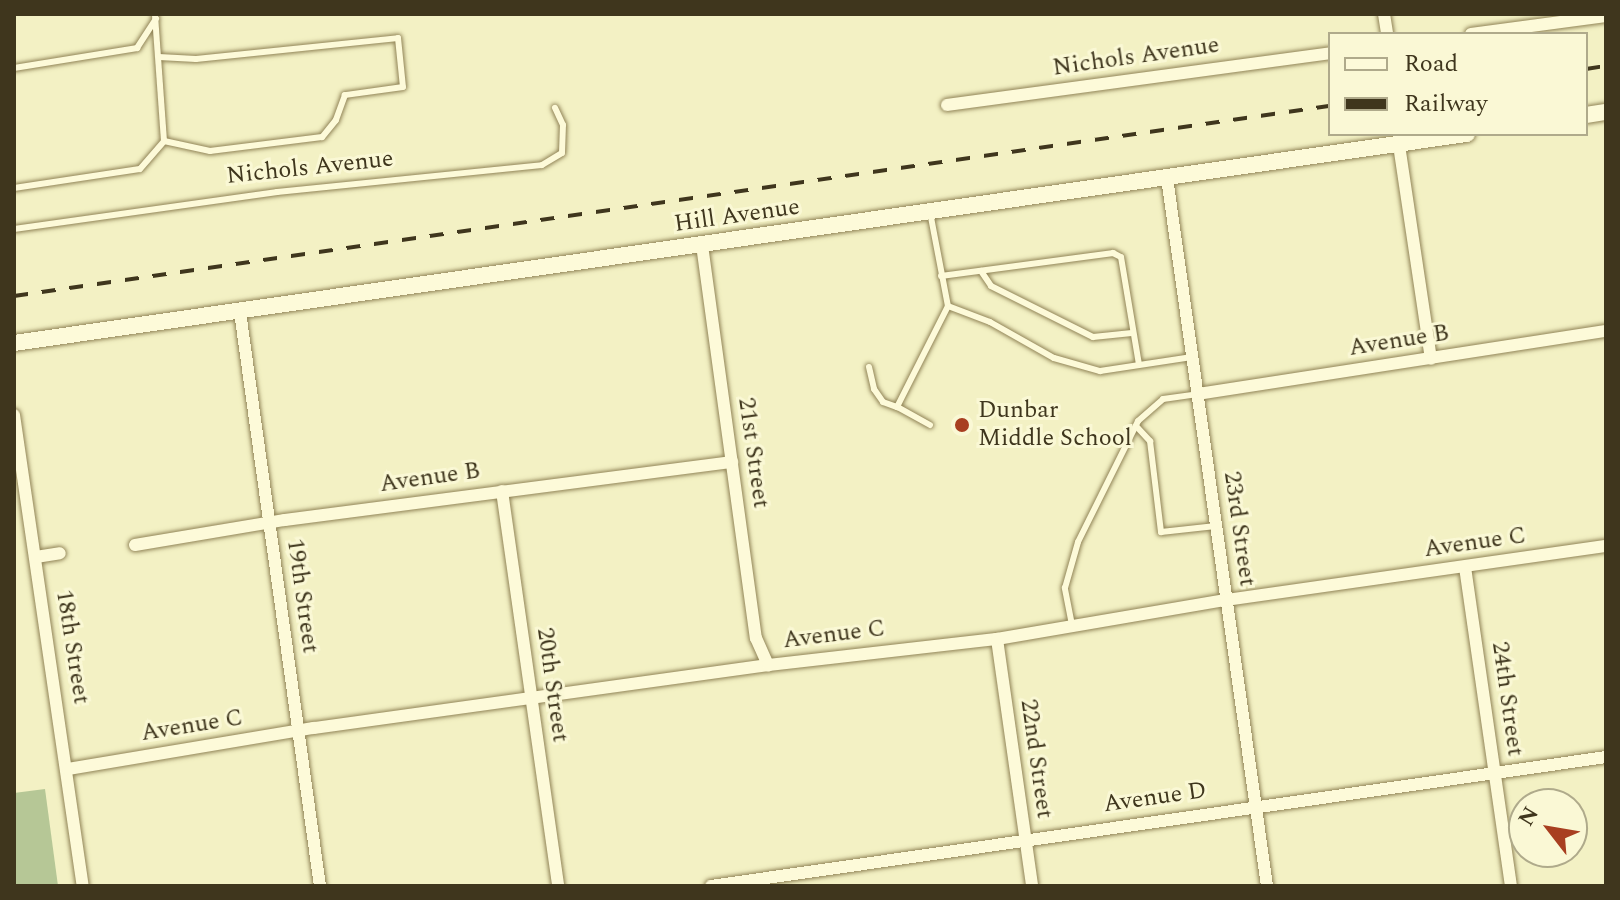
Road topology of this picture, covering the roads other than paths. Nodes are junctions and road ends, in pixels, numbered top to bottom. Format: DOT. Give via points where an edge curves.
graph roads {
  1 [pos="156,16"];
  2 [pos="1606,16"];
  3 [pos="1486,32"];
  4 [pos="1328,53"];
  5 [pos="159,57"];
  6 [pos="14,68"];
  7 [pos="947,105"];
  8 [pos="555,108"];
  9 [pos="1455,136"];
  10 [pos="164,141"];
  11 [pos="1399,145"];
  12 [pos="1167,178"];
  13 [pos="14,188"];
  14 [pos="930,212"];
  15 [pos="14,229"];
  16 [pos="702,245"];
  17 [pos="981,271"];
  18 [pos="941,276"];
  19 [pos="948,306"];
  20 [pos="240,312"];
  21 [pos="1606,331"];
  22 [pos="1132,333"];
  23 [pos="14,343"];
  24 [pos="1192,357"];
  25 [pos="1431,359"];
  26 [pos="1139,365"];
  27 [pos="869,367"];
  28 [pos="1198,394"];
  29 [pos="897,407"];
  30 [pos="14,415"];
  31 [pos="930,425"];
  32 [pos="1136,426"];
  33 [pos="732,462"];
  34 [pos="502,491"];
  35 [pos="269,522"];
  36 [pos="1216,526"];
  37 [pos="135,545"];
  38 [pos="1606,546"];
  39 [pos="60,553"];
  40 [pos="36,557"];
  41 [pos="1465,567"];
  42 [pos="1226,600"];
  43 [pos="1073,626"];
  44 [pos="997,639"];
  45 [pos="768,665"];
  46 [pos="531,698"];
  47 [pos="298,731"];
  48 [pos="1606,757"];
  49 [pos="68,769"];
  50 [pos="1495,773"];
  51 [pos="1255,807"];
  52 [pos="1026,839"];
  53 [pos="83,886"];
  54 [pos="320,886"];
  55 [pos="558,886"];
  56 [pos="711,886"];
  57 [pos="1032,886"];
  58 [pos="1267,886"];
  59 [pos="1511,886"];
  1 -- 5 [label="lane"];
  1 -- 6 [label="lane" via="137,48"];
  2 -- 3 [label="street"];
  4 -- 7 [label="street, Nichols Avenue"];
  5 -- 10 [label="lane"];
  5 -- 10 [label="lane" via="196,59 398,38 403,87 345,95 336,120 322,137 210,151"];
  8 -- 15 [label="lane, Nichols Avenue" via="563,125 562,153 542,165 277,192"];
  9 -- 11 [label="street, Hill Avenue"];
  10 -- 13 [label="lane" via="140,169"];
  11 -- 12 [label="street, Hill Avenue"];
  11 -- 25 [label="street"];
  12 -- 14 [label="street, Hill Avenue"];
  12 -- 24 [label="street, 23rd Street"];
  14 -- 16 [label="street, Hill Avenue"];
  14 -- 18 [label="lane"];
  16 -- 20 [label="street, Hill Avenue"];
  16 -- 33 [label="street, 21st Street"];
  17 -- 18 [label="lane"];
  17 -- 22 [label="lane" via="991,286 1093,337"];
  17 -- 22 [label="lane" via="1113,253 1121,257"];
  18 -- 19 [label="lane"];
  19 -- 26 [label="lane" via="990,322 1054,358 1100,371"];
  19 -- 29 [label="lane"];
  20 -- 23 [label="street, Hill Avenue"];
  20 -- 35 [label="street, 19th Street"];
  21 -- 25 [label="street, Avenue B"];
  22 -- 26 [label="lane"];
  24 -- 26 [label="lane"];
  24 -- 28 [label="street, 23rd Street"];
  25 -- 28 [label="street, Avenue B"];
  27 -- 29 [label="lane" via="883,402"];
  28 -- 32 [label="lane" via="1163,399"];
  28 -- 36 [label="street, 23rd Street"];
  29 -- 31 [label="lane"];
  30 -- 40 [label="street, 18th Street"];
  32 -- 36 [label="lane" via="1150,441 1161,532"];
  32 -- 43 [label="lane" via="1078,542 1065,588"];
  33 -- 34 [label="street, Avenue B"];
  33 -- 45 [label="street, 21st Street" via="756,638"];
  34 -- 35 [label="street, Avenue B"];
  34 -- 46 [label="street, 20th Street"];
  35 -- 37 [label="street, Avenue B"];
  35 -- 47 [label="street, 19th Street"];
  36 -- 42 [label="street, 23rd Street"];
  38 -- 41 [label="street, Avenue C"];
  39 -- 40 [label="street"];
  40 -- 49 [label="street, 18th Street"];
  41 -- 42 [label="street, Avenue C"];
  41 -- 50 [label="street, 24th Street"];
  42 -- 43 [label="street, Avenue C"];
  42 -- 51 [label="street, 23rd Street"];
  43 -- 44 [label="street, Avenue C"];
  44 -- 45 [label="street, Avenue C"];
  44 -- 52 [label="street, 22nd Street"];
  45 -- 46 [label="street, Avenue C"];
  46 -- 47 [label="street, Avenue C"];
  46 -- 55 [label="street, 20th Street"];
  47 -- 49 [label="street, Avenue C"];
  47 -- 54 [label="street, 19th Street"];
  48 -- 50 [label="street, Avenue D"];
  49 -- 53 [label="street, 18th Street"];
  50 -- 51 [label="street, Avenue D"];
  50 -- 59 [label="street, 24th Street"];
  51 -- 52 [label="street, Avenue D"];
  51 -- 58 [label="street, 23rd Street"];
  52 -- 56 [label="street, Avenue D"];
  52 -- 57 [label="street, 22nd Street"];
}
